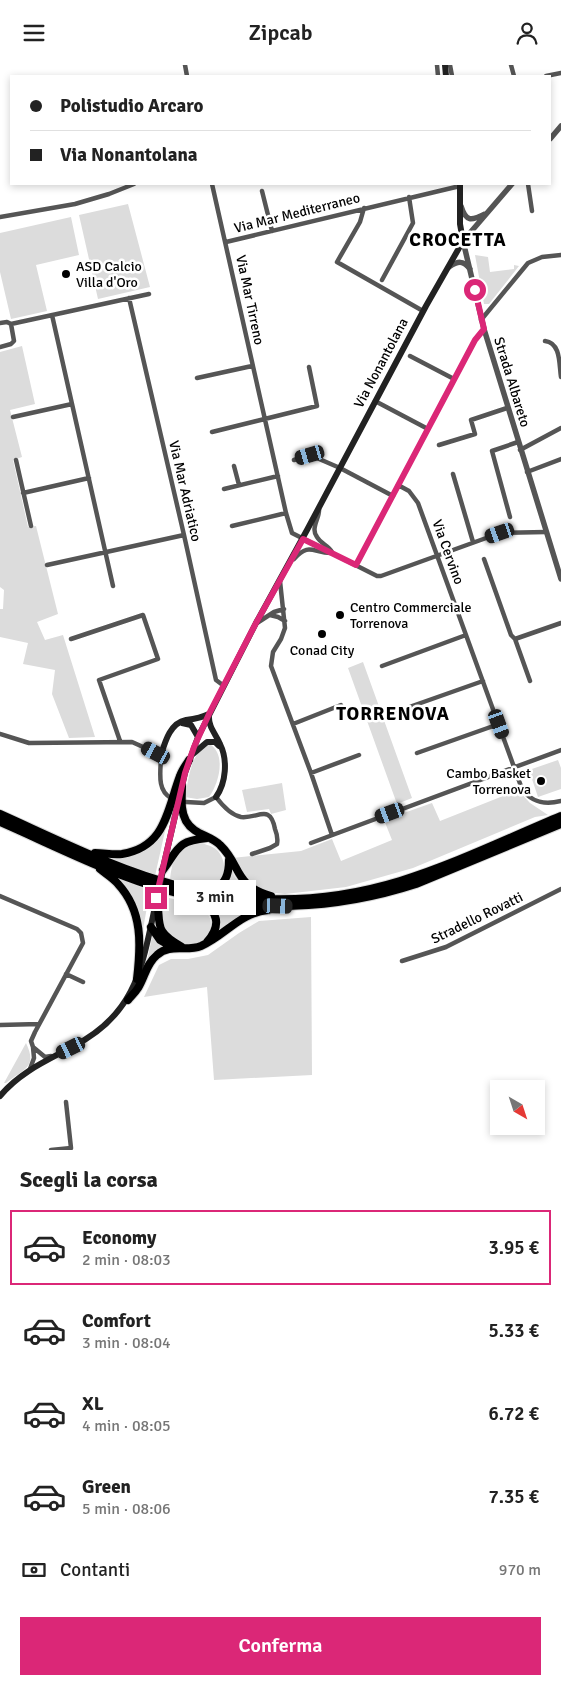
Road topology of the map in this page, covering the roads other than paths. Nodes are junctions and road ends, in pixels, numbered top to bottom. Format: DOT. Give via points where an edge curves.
graph roads {
  1 [pos="561,126"];
  2 [pos="551,138"];
  3 [pos="132,185"];
  4 [pos="212,185"];
  5 [pos="460,185"];
  6 [pos="511,185"];
  7 [pos="528,185"];
  8 [pos="262,191"];
  9 [pos="410,197"];
  10 [pos="459,201"];
  11 [pos="364,208"];
  12 [pos="532,211"];
  13 [pos="487,213"];
  14 [pos="0,217"];
  15 [pos="272,231"];
  16 [pos="463,241"];
  17 [pos="226,242"];
  18 [pos="561,255"];
  19 [pos="446,269"];
  20 [pos="471,271"];
  21 [pos="382,280"];
  22 [pos="148,294"];
  23 [pos="128,298"];
  24 [pos="423,311"];
  25 [pos="52,315"];
  26 [pos="482,320"];
  27 [pos="0,323"];
  28 [pos="12,324"];
  29 [pos="484,329"];
  30 [pos="546,341"];
  31 [pos="0,347"];
  32 [pos="410,356"];
  33 [pos="252,366"];
  34 [pos="309,367"];
  35 [pos="561,377"];
  36 [pos="197,378"];
  37 [pos="454,379"];
  38 [pos="376,401"];
  39 [pos="72,404"];
  40 [pos="507,408"];
  41 [pos="13,417"];
  42 [pos="265,420"];
  43 [pos="561,428"];
  44 [pos="428,429"];
  45 [pos="212,433"];
  46 [pos="518,442"];
  47 [pos="439,445"];
  48 [pos="520,450"];
  49 [pos="561,459"];
  50 [pos="16,460"];
  51 [pos="294,460"];
  52 [pos="234,466"];
  53 [pos="340,468"];
  54 [pos="527,472"];
  55 [pos="453,474"];
  56 [pos="278,476"];
  57 [pos="89,478"];
  58 [pos="238,485"];
  59 [pos="398,485"];
  60 [pos="224,489"];
  61 [pos="23,493"];
  62 [pos="393,496"];
  63 [pos="319,507"];
  64 [pos="286,513"];
  65 [pos="510,517"];
  66 [pos="31,526"];
  67 [pos="232,526"];
  68 [pos="546,533"];
  69 [pos="184,535"];
  70 [pos="303,539"];
  71 [pos="473,542"];
  72 [pos="106,552"];
  73 [pos="333,553"];
  74 [pos="437,555"];
  75 [pos="484,559"];
  76 [pos="47,565"];
  77 [pos="288,565"];
  78 [pos="356,565"];
  79 [pos="561,579"];
  80 [pos="280,581"];
  81 [pos="113,586"];
  82 [pos="284,609"];
  83 [pos="269,615"];
  84 [pos="285,621"];
  85 [pos="256,623"];
  86 [pos="561,623"];
  87 [pos="466,635"];
  88 [pos="71,639"];
  89 [pos="516,639"];
  90 [pos="382,666"];
  91 [pos="483,681"];
  92 [pos="530,681"];
  93 [pos="224,685"];
  94 [pos="341,705"];
  95 [pos="398,711"];
  96 [pos="209,714"];
  97 [pos="176,724"];
  98 [pos="293,724"];
  99 [pos="499,724"];
  100 [pos="0,734"];
  101 [pos="198,737"];
  102 [pos="120,741"];
  103 [pos="561,750"];
  104 [pos="222,751"];
  105 [pos="417,753"];
  106 [pos="161,755"];
  107 [pos="359,755"];
  108 [pos="190,758"];
  109 [pos="514,767"];
  110 [pos="311,773"];
  111 [pos="182,786"];
  112 [pos="216,797"];
  113 [pos="172,798"];
  114 [pos="561,801"];
  115 [pos="186,802"];
  116 [pos="0,815"];
  117 [pos="561,816"];
  118 [pos="0,822"];
  119 [pos="561,824"];
  120 [pos="332,835"];
  121 [pos="207,838"];
  122 [pos="311,843"];
  123 [pos="89,853"];
  124 [pos="252,854"];
  125 [pos="229,858"];
  126 [pos="93,863"];
  127 [pos="163,870"];
  128 [pos="561,889"];
  129 [pos="203,892"];
  130 [pos="0,896"];
  131 [pos="156,898"];
  132 [pos="196,898"];
  133 [pos="282,899"];
  134 [pos="292,906"];
  135 [pos="150,927"];
  136 [pos="205,943"];
  137 [pos="174,948"];
  138 [pos="184,948"];
  139 [pos="402,961"];
  140 [pos="66,974"];
  141 [pos="137,979"];
  142 [pos="83,982"];
  143 [pos="128,1000"];
  144 [pos="39,1024"];
  145 [pos="0,1025"];
  146 [pos="33,1047"];
  147 [pos="55,1056"];
  148 [pos="30,1069"];
  149 [pos="0,1096"];
  150 [pos="66,1101"];
  151 [pos="51,1150"];
  1 -- 2 [label="street"];
  3 -- 14 [label="street" via="75,204"];
  4 -- 17 [label="street, Via Mar Tirreno"];
  5 -- 9 [label="street, Via Mar Mediterraneo"];
  5 -- 10 [label="main road"];
  6 -- 13 [label="street, Via Nonantolana"];
  7 -- 12 [label="street"];
  8 -- 15 [label="street"];
  9 -- 11 [label="street, Via Mar Mediterraneo"];
  9 -- 21 [label="street" via="413,223"];
  10 -- 13 [label="street" via="469,219"];
  10 -- 16 [label="main road"];
  11 -- 15 [label="street, Via Mar Mediterraneo"];
  11 -- 24 [label="street" via="338,262"];
  13 -- 16 [label="street, Via Nonantolana"];
  15 -- 17 [label="street, Via Mar Mediterraneo"];
  16 -- 19 [label="main road, Via Nonantolana"];
  16 -- 20 [label="street, Strada Albareto"];
  17 -- 33 [label="street, Via Mar Tirreno"];
  18 -- 26 [label="street" via="542,257 528,263"];
  19 -- 20 [label="street" via="461,262"];
  19 -- 24 [label="main road, Via Nonantolana"];
  20 -- 26 [label="street, Strada Albareto"];
  22 -- 23 [label="street"];
  23 -- 25 [label="street"];
  23 -- 69 [label="street, Via Mar Adriatico"];
  24 -- 38 [label="main road, Via Nonantolana"];
  25 -- 28 [label="street"];
  25 -- 39 [label="street"];
  26 -- 29 [label="street, Strada Albareto"];
  27 -- 28 [label="street"];
  28 -- 31 [label="street" via="14,341"];
  29 -- 37 [label="street"];
  29 -- 40 [label="street, Strada Albareto"];
  30 -- 35 [label="street" via="558,348"];
  32 -- 37 [label="street"];
  33 -- 36 [label="street"];
  33 -- 42 [label="street, Via Mar Tirreno"];
  34 -- 42 [label="street" via="318,406"];
  37 -- 44 [label="street"];
  38 -- 44 [label="street"];
  38 -- 53 [label="main road, Via Nonantolana"];
  39 -- 41 [label="street"];
  39 -- 57 [label="street"];
  40 -- 46 [label="street, Strada Albareto"];
  40 -- 47 [label="street" via="472,420 475,434"];
  42 -- 45 [label="street"];
  42 -- 56 [label="street, Via Mar Tirreno"];
  43 -- 48 [label="street"];
  44 -- 59 [label="street"];
  46 -- 48 [label="street, Strada Albareto"];
  46 -- 65 [label="street, Strada Albareto" via="492,451"];
  48 -- 54 [label="street, Strada Albareto"];
  49 -- 54 [label="street"];
  50 -- 61 [label="street"];
  51 -- 53 [label="street" via="310,455"];
  52 -- 58 [label="street"];
  53 -- 62 [label="street"];
  53 -- 63 [label="main road, Via Nonantolana"];
  54 -- 68 [label="street, Strada Albareto"];
  55 -- 71 [label="street"];
  56 -- 58 [label="street"];
  56 -- 64 [label="street, Via Mar Tirreno"];
  57 -- 61 [label="street"];
  57 -- 72 [label="street"];
  58 -- 60 [label="street"];
  59 -- 62 [label="street"];
  59 -- 74 [label="street, Via Cervino" via="409,491 418,503"];
  61 -- 66 [label="street"];
  62 -- 78 [label="street"];
  63 -- 70 [label="main road, Via Nonantolana"];
  63 -- 73 [label="street" via="315,534"];
  64 -- 67 [label="street"];
  64 -- 70 [label="street, Via Mar Tirreno" via="292,533"];
  68 -- 71 [label="street" via="500,533"];
  68 -- 79 [label="street, Strada Albareto"];
  69 -- 72 [label="street"];
  69 -- 93 [label="street, Via Mar Adriatico" via="216,680"];
  70 -- 73 [label="street"];
  70 -- 77 [label="main road, Via Nonantolana"];
  71 -- 74 [label="street"];
  72 -- 76 [label="street"];
  72 -- 81 [label="street"];
  73 -- 77 [label="street" via="308,549"];
  73 -- 78 [label="street"];
  74 -- 78 [label="street" via="381,576"];
  74 -- 87 [label="street, Via Cervino"];
  75 -- 89 [label="street" via="511,635"];
  77 -- 80 [label="main road, Via Nonantolana"];
  80 -- 82 [label="street"];
  80 -- 85 [label="main road, Via Nonantolana"];
  82 -- 83 [label="street"];
  82 -- 84 [label="street"];
  83 -- 84 [label="street"];
  83 -- 85 [label="street"];
  84 -- 98 [label="street" via="284,633 272,652 271,665"];
  85 -- 93 [label="main road, Via Nonantolana"];
  86 -- 89 [label="street"];
  87 -- 90 [label="street"];
  87 -- 91 [label="street, Via Cervino"];
  88 -- 102 [label="street" via="143,615 158,659 99,680"];
  89 -- 92 [label="street"];
  91 -- 95 [label="street"];
  91 -- 99 [label="street, Via Cervino"];
  93 -- 96 [label="main road, Via Nonantolana"];
  94 -- 98 [label="street"];
  96 -- 97 [label="main road"];
  96 -- 101 [label="main road, Via Nonantolana"];
  96 -- 104 [label="main road" via="210,726"];
  97 -- 101 [label="main road" via="191,725"];
  97 -- 106 [label="main road"];
  98 -- 110 [label="street"];
  99 -- 105 [label="street"];
  99 -- 109 [label="street, Via Cervino"];
  100 -- 102 [label="street" via="29,743"];
  101 -- 108 [label="main road, Via Nonantolana"];
  102 -- 106 [label="street" via="136,743"];
  103 -- 109 [label="street"];
  104 -- 108 [label="main road" via="215,742 209,741"];
  104 -- 112 [label="main road" via="224,778"];
  106 -- 113 [label="street" via="161,786 164,793"];
  107 -- 110 [label="street"];
  108 -- 111 [label="main road, Via Nonantolana"];
  108 -- 123 [label="highway" via="180,774 170,811 157,835 140,849 129,853"];
  109 -- 114 [label="street, Via Cervino" via="522,789 531,798 544,803"];
  109 -- 120 [label="street"];
  110 -- 120 [label="street"];
  111 -- 121 [label="highway" via="184,818"];
  111 -- 127 [label="main road, Via Nonantolana"];
  112 -- 115 [label="street" via="204,803"];
  112 -- 124 [label="street" via="236,815 267,814 274,821 277,844"];
  116 -- 123 [label="highway"];
  117 -- 133 [label="highway" via="398,881 350,893"];
  118 -- 126 [label="highway"];
  119 -- 134 [label="highway" via="416,884 342,902"];
  120 -- 122 [label="street"];
  121 -- 125 [label="highway" via="218,843"];
  121 -- 127 [label="highway" via="183,844"];
  123 -- 129 [label="highway" via="154,879"];
  125 -- 129 [label="highway" via="226,879"];
  125 -- 133 [label="highway" via="250,886"];
  126 -- 132 [label="highway" via="140,882"];
  126 -- 141 [label="highway" via="118,884 134,910 140,936"];
  127 -- 131 [label="main road, Via Nonantolana, bridge"];
  128 -- 139 [label="street, Stradello Rovatti" via="446,947"];
  129 -- 133 [label="highway"];
  130 -- 140 [label="street" via="82,933 83,943"];
  131 -- 135 [label="main road, Via Nonantolana"];
  131 -- 138 [label="highway" via="161,929 169,940"];
  132 -- 134 [label="highway"];
  132 -- 136 [label="highway" via="211,909 216,920 214,931"];
  134 -- 136 [label="highway" via="249,914"];
  135 -- 137 [label="highway" via="160,940"];
  135 -- 141 [label="main road, Via Nonantolana"];
  136 -- 138 [label="highway"];
  137 -- 138 [label="highway"];
  137 -- 143 [label="highway" via="162,951 148,965 137,990"];
  140 -- 142 [label="street"];
  140 -- 144 [label="street"];
  141 -- 143 [label="main road, Via Nonantolana"];
  143 -- 147 [label="main road, Via Nonantolana" via="95,1034"];
  144 -- 145 [label="street"];
  144 -- 146 [label="street" via="31,1041"];
  146 -- 147 [label="street" via="45,1057"];
  146 -- 148 [label="street"];
  147 -- 148 [label="main road, Via Nonantolana"];
  148 -- 149 [label="main road, Via Nonantolana"];
  150 -- 151 [label="street" via="71,1148"];
}
